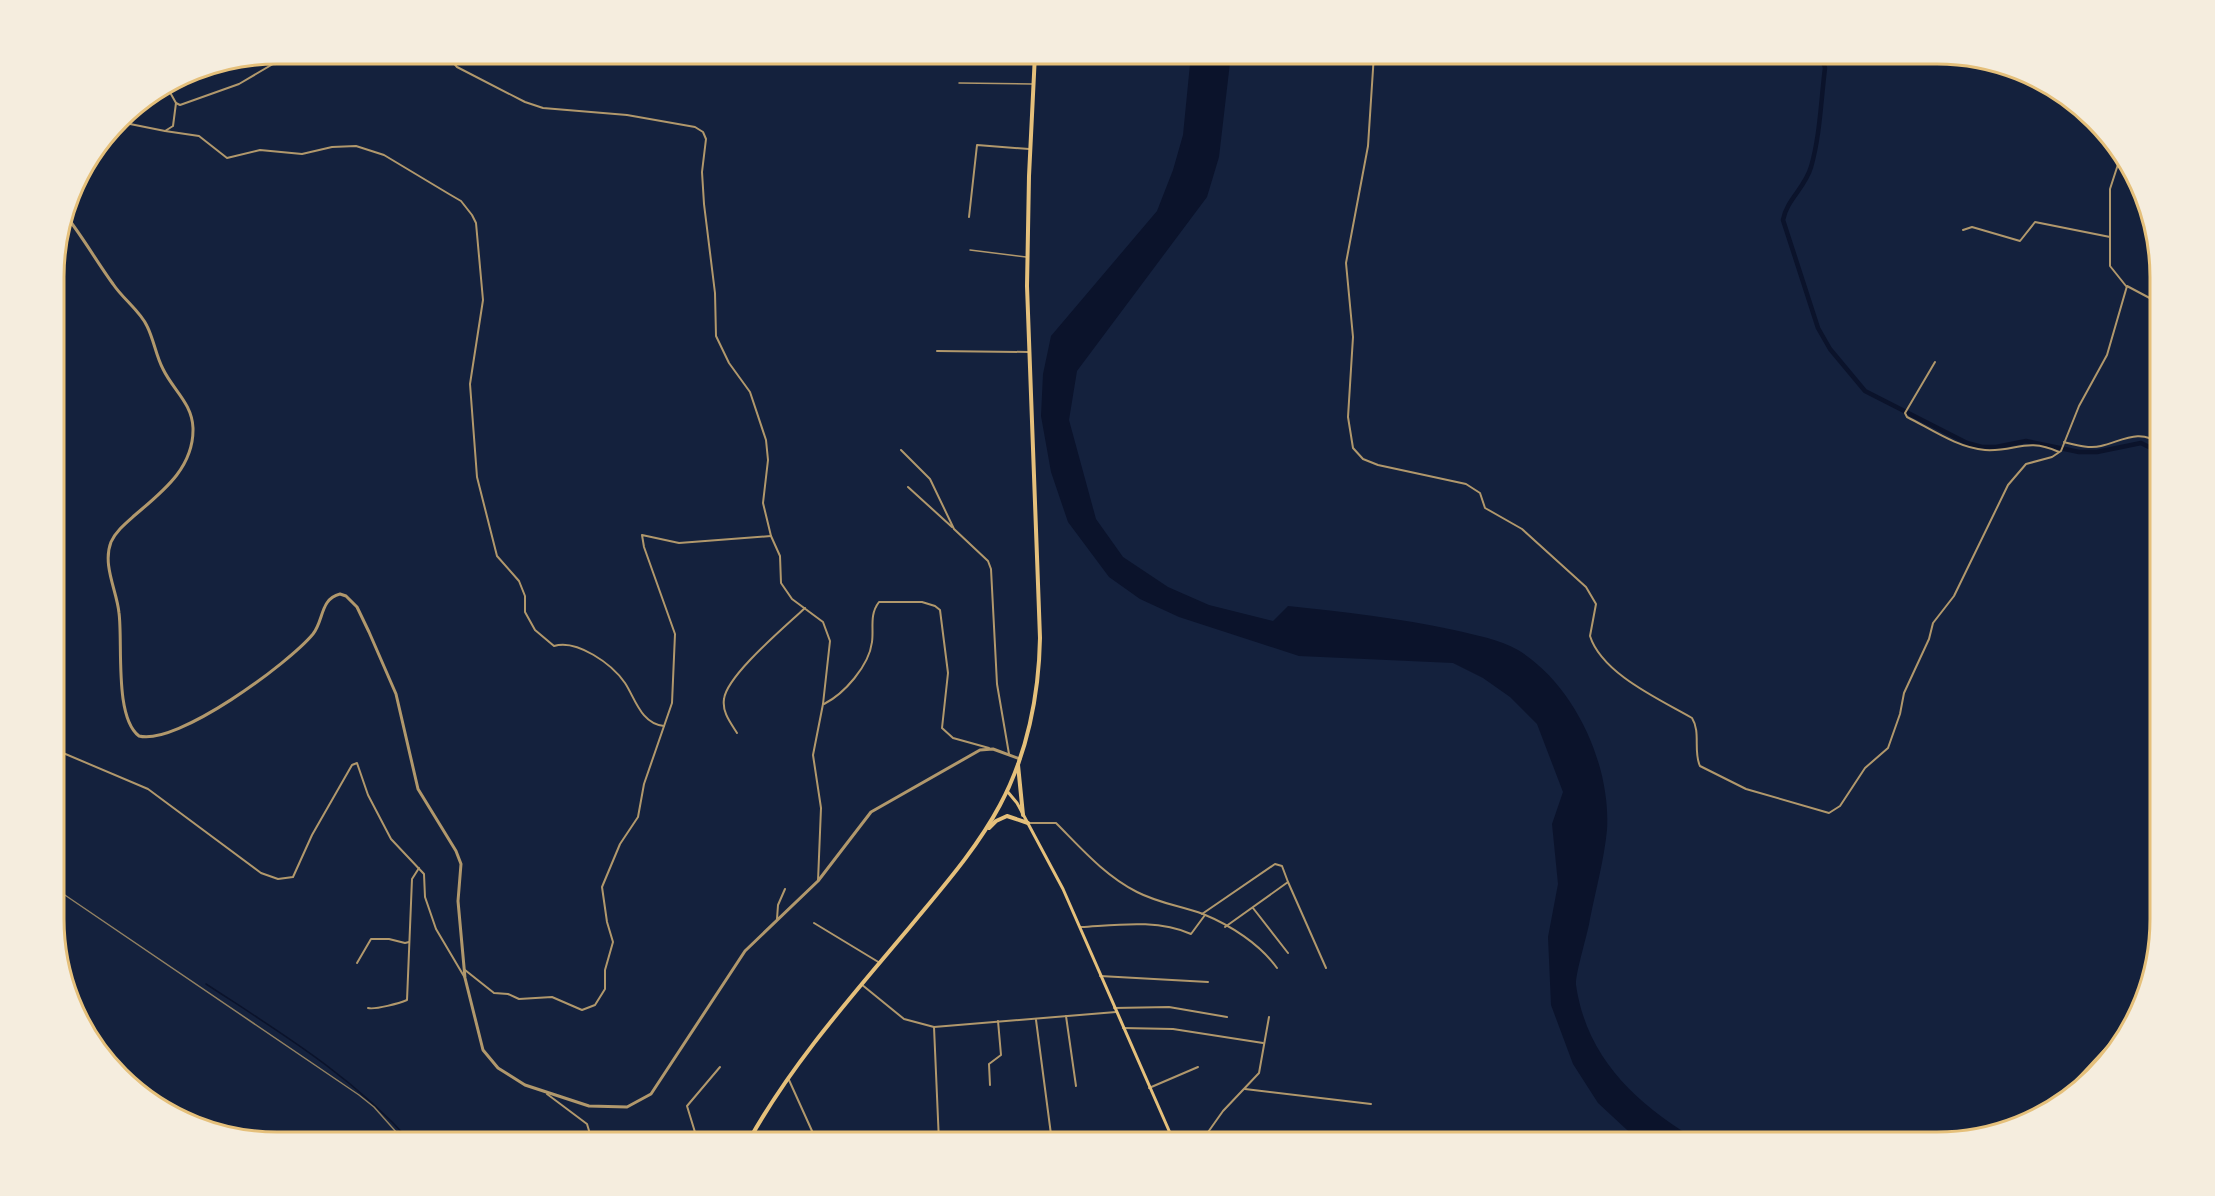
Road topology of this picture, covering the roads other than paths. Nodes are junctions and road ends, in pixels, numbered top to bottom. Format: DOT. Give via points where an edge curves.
graph roads {
  1 [pos="272,64"];
  2 [pos="455,64"];
  3 [pos="1034,64"];
  4 [pos="1373,64"];
  5 [pos="959,84"];
  6 [pos="1033,84"];
  7 [pos="170,93"];
  8 [pos="176,104"];
  9 [pos="130,124"];
  10 [pos="165,131"];
  11 [pos="1030,149"];
  12 [pos="2118,164"];
  13 [pos="969,218"];
  14 [pos="72,223"];
  15 [pos="1963,230"];
  16 [pos="2110,237"];
  17 [pos="970,250"];
  18 [pos="1027,257"];
  19 [pos="2127,286"];
  20 [pos="2150,301"];
  21 [pos="937,351"];
  22 [pos="1028,352"];
  23 [pos="1935,362"];
  24 [pos="2150,439"];
  25 [pos="2064,443"];
  26 [pos="901,450"];
  27 [pos="2060,451"];
  28 [pos="908,487"];
  29 [pos="954,529"];
  30 [pos="771,536"];
  31 [pos="805,608"];
  32 [pos="823,704"];
  33 [pos="664,726"];
  34 [pos="737,733"];
  35 [pos="989,748"];
  36 [pos="64,753"];
  37 [pos="1009,754"];
  38 [pos="1019,761"];
  39 [pos="1007,791"];
  40 [pos="1023,815"];
  41 [pos="1028,823"];
  42 [pos="983,832"];
  43 [pos="418,868"];
  44 [pos="818,881"];
  45 [pos="1288,882"];
  46 [pos="785,889"];
  47 [pos="1253,908"];
  48 [pos="1204,915"];
  49 [pos="777,919"];
  50 [pos="814,923"];
  51 [pos="1080,927"];
  52 [pos="1225,927"];
  53 [pos="408,942"];
  54 [pos="1288,954"];
  55 [pos="357,963"];
  56 [pos="880,963"];
  57 [pos="1277,968"];
  58 [pos="1326,968"];
  59 [pos="465,970"];
  60 [pos="1100,976"];
  61 [pos="465,978"];
  62 [pos="1208,982"];
  63 [pos="861,984"];
  64 [pos="368,1008"];
  65 [pos="1115,1010"];
  66 [pos="1066,1017"];
  67 [pos="1227,1017"];
  68 [pos="1269,1017"];
  69 [pos="1036,1019"];
  70 [pos="998,1021"];
  71 [pos="934,1027"];
  72 [pos="1123,1028"];
  73 [pos="1264,1044"];
  74 [pos="720,1067"];
  75 [pos="1198,1067"];
  76 [pos="787,1078"];
  77 [pos="990,1085"];
  78 [pos="1076,1086"];
  79 [pos="1149,1088"];
  80 [pos="1245,1089"];
  81 [pos="547,1094"];
  82 [pos="1371,1104"];
  83 [pos="589,1132"];
  84 [pos="695,1132"];
  85 [pos="754,1132"];
  86 [pos="812,1132"];
  87 [pos="939,1132"];
  88 [pos="1051,1132"];
  89 [pos="1169,1132"];
  90 [pos="1208,1132"];
  1 -- 8 [label="street" via="239,84"];
  2 -- 30 [label="street" via="543,108 627,115 695,127 703,132 704,204 716,336 750,392 766,440 764,503"];
  3 -- 6 [label="main road"];
  4 -- 27 [label="street" via="1368,146 1346,263 1353,337 1348,417 1353,448 1363,459 1378,465 1455,480 1473,488 1485,508 1522,529 1560,562 1586,586 1596,604 1590,636 1597,648 1626,678 1658,702 1692,718 1700,766 1746,789 1818,811 1834,812 1865,768 1888,748 1904,693 1933,623 1954,597 2008,486 2026,464"];
  5 -- 6 [label="lane"];
  6 -- 11 [label="main road"];
  7 -- 8 [label="street"];
  8 -- 10 [label="street" via="173,126"];
  9 -- 10 [label="street"];
  10 -- 33 [label="street" via="199,136 227,158 260,150 302,154 356,146 384,155 461,201 476,223 480,260 483,300 471,369 471,406 477,477 497,556 519,581 525,596 525,612 545,641 554,646 565,643 578,647 599,659 623,680 644,715"];
  11 -- 13 [label="street" via="978,144"];
  11 -- 18 [label="main road"];
  12 -- 16 [label="street" via="2110,189"];
  14 -- 59 [label="street" via="114,286 147,325 163,370 192,415 192,445 185,462 164,490 120,529 110,545 109,565 120,620 122,685 134,731 148,737 171,731 225,703 275,670 314,633 328,600 340,594 354,603 398,703 418,789 462,868 458,901"];
  15 -- 16 [label="street" via="1972,227 2020,241 2031,224 2038,222"];
  16 -- 19 [label="street" via="2110,266"];
  17 -- 18 [label="lane"];
  18 -- 22 [label="main road"];
  19 -- 20 [label="street"];
  19 -- 25 [label="street" via="2107,355"];
  21 -- 22 [label="street"];
  22 -- 38 [label="main road" via="1040,629 1035,695"];
  23 -- 27 [label="street" via="1905,413 1907,417 1975,448 1994,450 2032,444"];
  24 -- 25 [label="street" via="2134,435 2088,447"];
  25 -- 27 [label="street"];
  26 -- 29 [label="street" via="930,479"];
  28 -- 29 [label="street"];
  29 -- 37 [label="street" via="988,561 991,569 997,684"];
  30 -- 31 [label="street" via="780,556 781,583"];
  30 -- 33 [label="street" via="690,543 642,535 675,634 674,690"];
  31 -- 32 [label="street" via="823,622 829,634"];
  31 -- 34 [label="street" via="727,688 723,700 725,714"];
  32 -- 35 [label="street" via="837,695 864,663 879,602 930,604 940,610 945,642 947,696 942,728 953,738"];
  32 -- 44 [label="street" via="813,755 821,808"];
  33 -- 59 [label="street" via="644,784 638,817 620,844 602,887 613,942 604,970 605,989 595,1005 582,1010 552,996 519,999 486,989"];
  35 -- 37 [label="street"];
  35 -- 44 [label="street" via="871,812"];
  36 -- 43 [label="street" via="148,789 261,873 278,879 293,877 312,835 352,765 357,763 368,795 391,839"];
  37 -- 38 [label="street"];
  38 -- 39 [label="main road"];
  38 -- 40 [label="main road"];
  39 -- 40 [label="main road"];
  39 -- 42 [label="main road"];
  40 -- 41 [label="main road"];
  41 -- 42 [label="main road" via="1007,816"];
  41 -- 48 [label="street" via="1056,823 1102,869 1132,890"];
  41 -- 51 [label="main road"];
  42 -- 56 [label="main road"];
  43 -- 53 [label="street" via="412,879"];
  43 -- 61 [label="street" via="424,874 425,897 436,929"];
  44 -- 49 [label="street"];
  45 -- 47 [label="street"];
  45 -- 48 [label="street" via="1282,866 1275,864"];
  45 -- 58 [label="street"];
  46 -- 49 [label="street"];
  47 -- 52 [label="street"];
  47 -- 54 [label="street"];
  48 -- 51 [label="street" via="1191,934 1145,924"];
  48 -- 52 [label="street"];
  49 -- 81 [label="street" via="745,951 664,1078 646,1099 627,1107 603,1107"];
  50 -- 56 [label="street"];
  51 -- 60 [label="main road"];
  52 -- 57 [label="street" via="1264,950"];
  53 -- 55 [label="street" via="370,939"];
  53 -- 64 [label="street" via="407,1000"];
  56 -- 63 [label="main road"];
  59 -- 61 [label="street"];
  60 -- 62 [label="street"];
  60 -- 65 [label="main road"];
  61 -- 81 [label="street" via="486,1056 503,1072"];
  63 -- 71 [label="street" via="904,1019"];
  63 -- 76 [label="main road"];
  65 -- 66 [label="street"];
  65 -- 67 [label="street" via="1169,1008"];
  65 -- 72 [label="main road"];
  66 -- 69 [label="street"];
  66 -- 78 [label="street"];
  68 -- 73 [label="street"];
  69 -- 70 [label="street"];
  69 -- 88 [label="street"];
  70 -- 71 [label="street"];
  70 -- 77 [label="street" via="1001,1055 989,1064"];
  71 -- 87 [label="street"];
  72 -- 73 [label="street" via="1173,1029"];
  72 -- 79 [label="main road"];
  73 -- 80 [label="street" via="1259,1073"];
  74 -- 84 [label="street" via="687,1106"];
  75 -- 79 [label="street"];
  76 -- 85 [label="main road"];
  76 -- 86 [label="street"];
  79 -- 89 [label="main road"];
  80 -- 82 [label="street"];
  80 -- 90 [label="street"];
  81 -- 83 [label="street" via="586,1124"];
}
